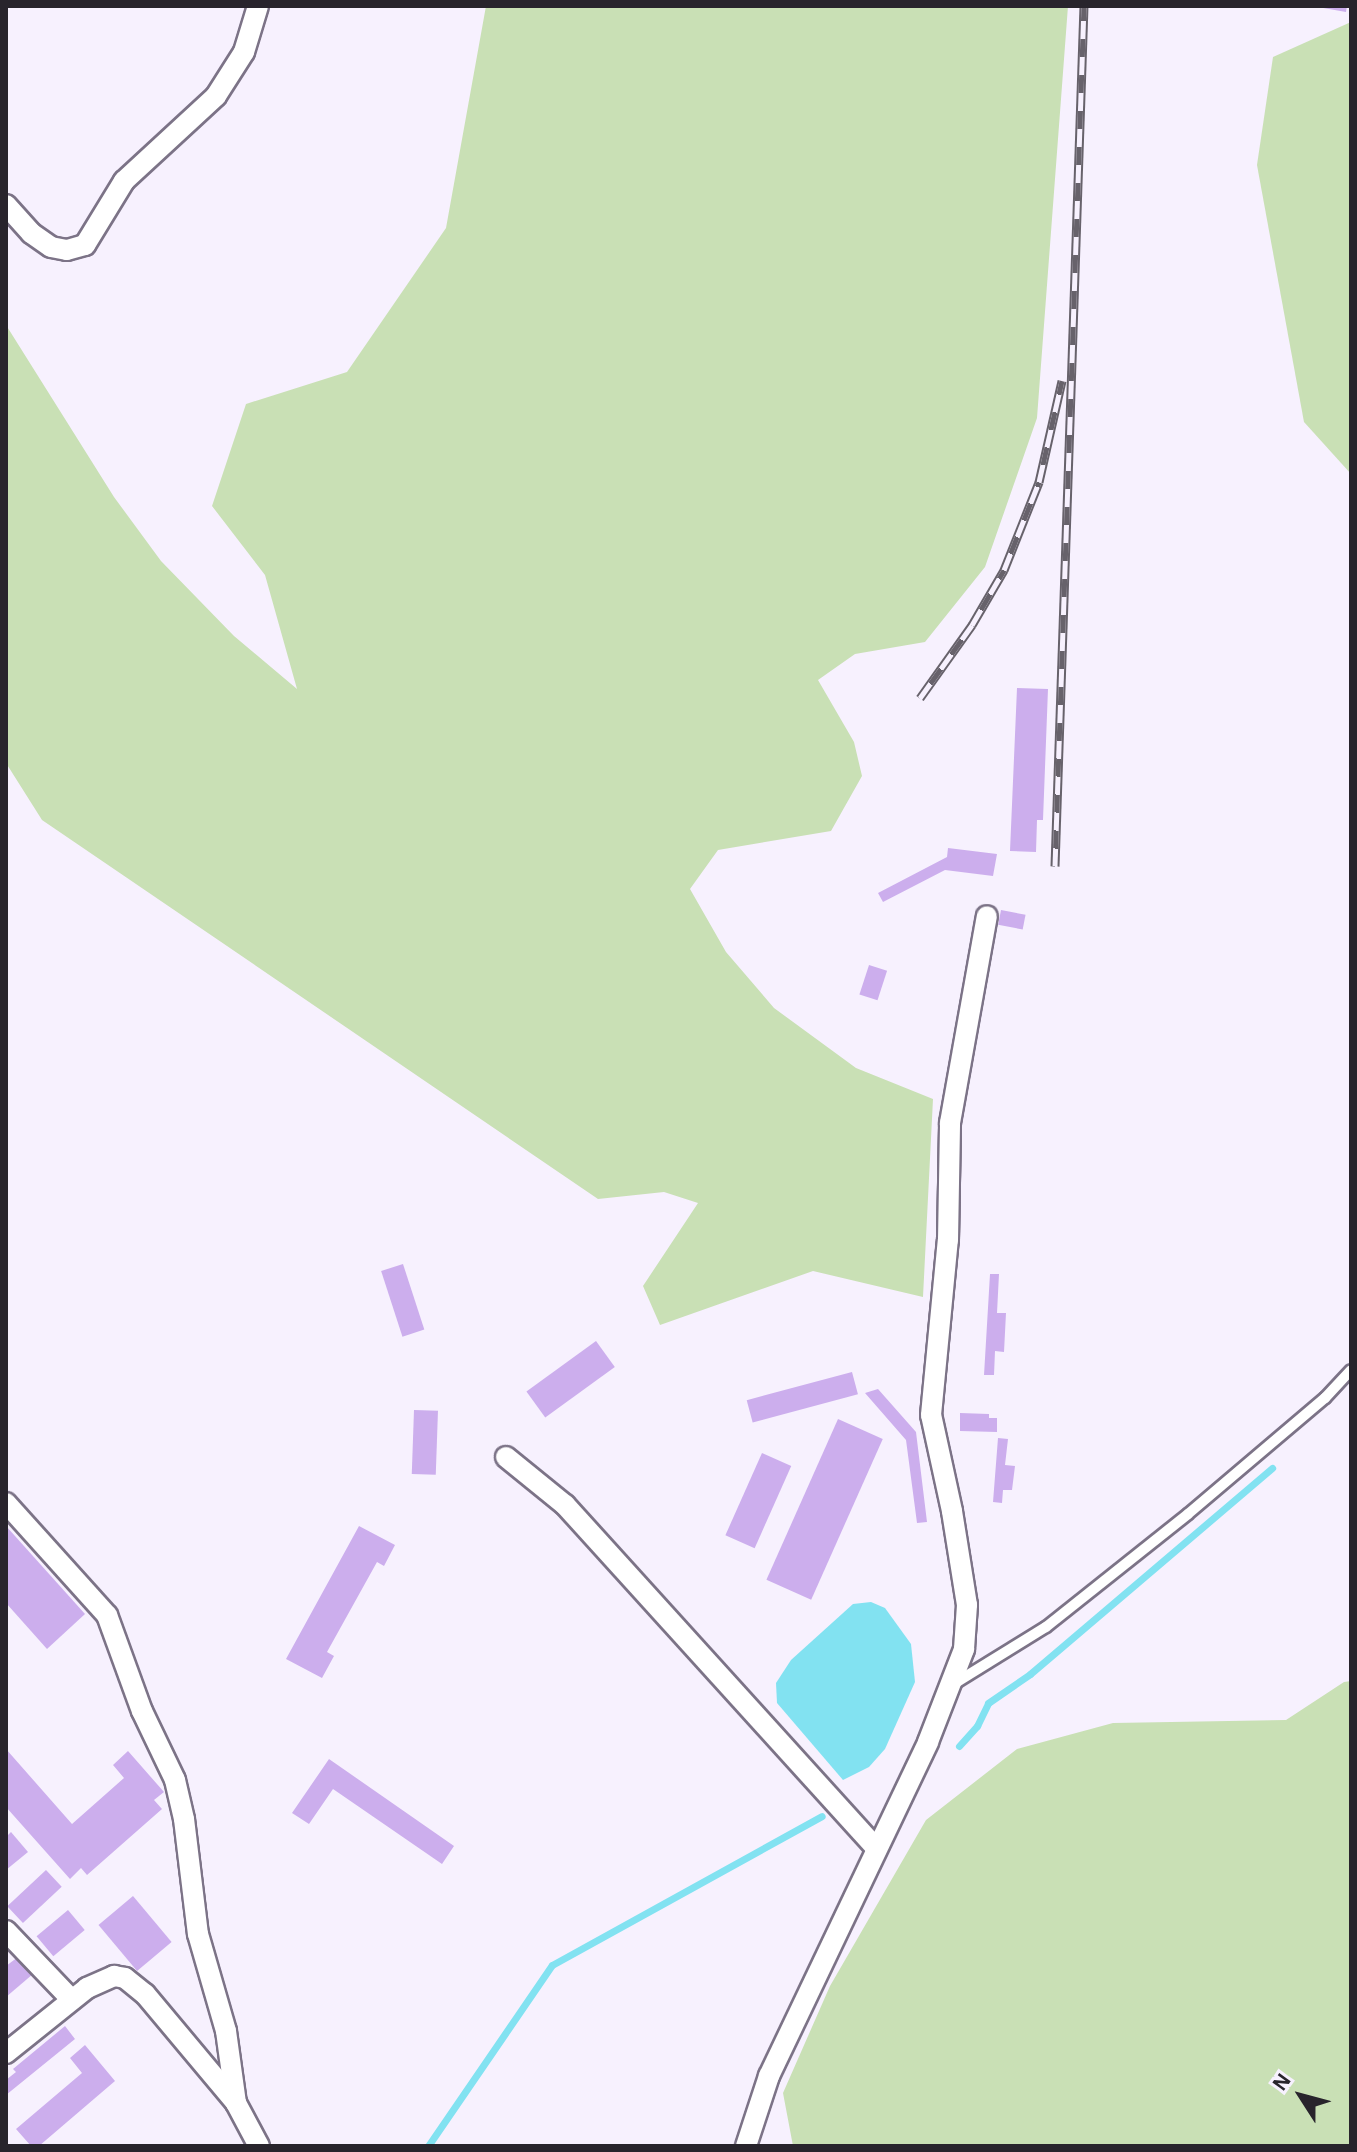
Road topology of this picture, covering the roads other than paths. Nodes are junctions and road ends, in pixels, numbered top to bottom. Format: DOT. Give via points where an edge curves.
graph roads {
  1 [pos="258,6"];
  2 [pos="6,205"];
  3 [pos="987,916"];
  4 [pos="1351,1370"];
  5 [pos="506,1457"];
  6 [pos="6,1503"];
  7 [pos="950,1686"];
  8 [pos="877,1849"];
  9 [pos="6,1931"];
  10 [pos="72,2000"];
  11 [pos="6,2053"];
  12 [pos="236,2103"];
  13 [pos="259,2146"];
  14 [pos="746,2146"];
  1 -- 2 [label="street" via="244,52 216,96 124,181 85,245 51,247"];
  3 -- 7 [label="street" via="950,1123 948,1240 931,1415 967,1605 964,1649"];
  4 -- 7 [label="lane" via="1188,1514 1046,1627"];
  5 -- 8 [label="street" via="565,1505"];
  6 -- 12 [label="street" via="107,1615 142,1711 175,1780 198,1934 226,2031"];
  7 -- 8 [label="street"];
  8 -- 14 [label="street" via="769,2076"];
  9 -- 10 [label="street"];
  10 -- 11 [label="street"];
  10 -- 12 [label="street" via="114,1976 125,1978 145,1994"];
  12 -- 13 [label="street"];
}
